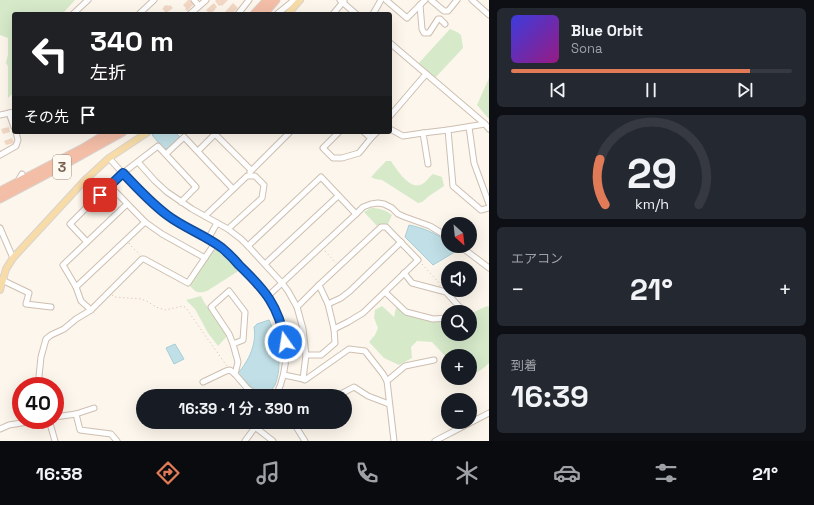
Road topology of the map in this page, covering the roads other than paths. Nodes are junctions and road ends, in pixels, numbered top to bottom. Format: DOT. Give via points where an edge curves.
graph roads {
  1 [pos="88,0"];
  2 [pos="154,0"];
  3 [pos="194,0"];
  4 [pos="206,0"];
  5 [pos="249,0"];
  6 [pos="267,0"];
  7 [pos="276,0"];
  8 [pos="300,0"];
  9 [pos="381,0"];
  10 [pos="386,0"];
  11 [pos="425,0"];
  12 [pos="431,0"];
  13 [pos="458,0"];
  14 [pos="472,0"];
  15 [pos="343,1"];
  16 [pos="420,5"];
  17 [pos="199,6"];
  18 [pos="75,12"];
  19 [pos="142,12"];
  20 [pos="192,12"];
  21 [pos="240,12"];
  22 [pos="256,12"];
  23 [pos="266,12"];
  24 [pos="280,12"];
  25 [pos="290,12"];
  26 [pos="335,12"];
  27 [pos="354,12"];
  28 [pos="374,12"];
  29 [pos="489,15"];
  30 [pos="445,24"];
  31 [pos="392,45"];
  32 [pos="426,74"];
  33 [pos="12,113"];
  34 [pos="0,114"];
  35 [pos="392,114"];
  36 [pos="485,124"];
  37 [pos="469,127"];
  38 [pos="489,129"];
  39 [pos="392,130"];
  40 [pos="448,130"];
  41 [pos="423,133"];
  42 [pos="16,134"];
  43 [pos="105,134"];
  44 [pos="119,134"];
  45 [pos="145,134"];
  46 [pos="288,134"];
  47 [pos="337,134"];
  48 [pos="366,134"];
  49 [pos="375,134"];
  50 [pos="371,138"];
  51 [pos="198,151"];
  52 [pos="166,154"];
  53 [pos="0,155"];
  54 [pos="109,158"];
  55 [pos="138,162"];
  56 [pos="428,164"];
  57 [pos="251,170"];
  58 [pos="123,173"];
  59 [pos="22,174"];
  60 [pos="247,176"];
  61 [pos="18,181"];
  62 [pos="109,185"];
  63 [pos="233,189"];
  64 [pos="0,191"];
  65 [pos="338,196"];
  66 [pos="0,199"];
  67 [pos="181,202"];
  68 [pos="127,204"];
  69 [pos="489,204"];
  70 [pos="489,208"];
  71 [pos="356,214"];
  72 [pos="205,216"];
  73 [pos="145,222"];
  74 [pos="217,223"];
  75 [pos="0,228"];
  76 [pos="228,229"];
  77 [pos="441,233"];
  78 [pos="208,239"];
  79 [pos="87,242"];
  80 [pos="401,242"];
  81 [pos="215,243"];
  82 [pos="248,246"];
  83 [pos="469,253"];
  84 [pos="13,258"];
  85 [pos="205,258"];
  86 [pos="266,264"];
  87 [pos="489,268"];
  88 [pos="404,274"];
  89 [pos="2,280"];
  90 [pos="282,283"];
  91 [pos="319,285"];
  92 [pos="76,287"];
  93 [pos="0,290"];
  94 [pos="385,292"];
  95 [pos="268,296"];
  96 [pos="328,304"];
  97 [pos="458,305"];
  98 [pos="51,307"];
  99 [pos="297,307"];
  100 [pos="91,310"];
  101 [pos="441,318"];
  102 [pos="334,329"];
  103 [pos="233,344"];
  104 [pos="306,355"];
  105 [pos="434,360"];
  106 [pos="235,374"];
  107 [pos="284,375"];
  108 [pos="39,377"];
  109 [pos="303,379"];
  110 [pos="387,381"];
  111 [pos="203,382"];
  112 [pos="248,389"];
  113 [pos="279,389"];
  114 [pos="350,389"];
  115 [pos="389,404"];
  116 [pos="94,408"];
  117 [pos="489,413"];
  118 [pos="76,414"];
  119 [pos="64,416"];
  120 [pos="12,425"];
  121 [pos="0,429"];
  122 [pos="52,429"];
  123 [pos="254,429"];
  124 [pos="258,429"];
  125 [pos="297,429"];
  126 [pos="445,438"];
  127 [pos="55,441"];
  128 [pos="117,441"];
  129 [pos="245,441"];
  130 [pos="273,441"];
  131 [pos="305,441"];
  132 [pos="394,441"];
  133 [pos="435,441"];
  1 -- 18 [label="street"];
  2 -- 19 [label="street"];
  3 -- 17 [label="street"];
  4 -- 17 [label="street"];
  5 -- 21 [label="street"];
  6 -- 22 [label="highway"];
  7 -- 23 [label="highway"];
  8 -- 24 [label="street" via="293,1"];
  8 -- 25 [label="main road"];
  9 -- 28 [label="street"];
  10 -- 16 [label="street" via="407,18"];
  11 -- 16 [label="street"];
  12 -- 13 [label="street" via="444,11 448,11"];
  14 -- 29 [label="street"];
  15 -- 26 [label="street"];
  15 -- 27 [label="street"];
  16 -- 30 [label="street" via="424,33 428,33 438,19"];
  17 -- 20 [label="street"];
  31 -- 32 [label="street"];
  32 -- 35 [label="street"];
  32 -- 36 [label="street"];
  33 -- 34 [label="street"];
  36 -- 37 [label="street"];
  36 -- 38 [label="street"];
  37 -- 40 [label="street"];
  37 -- 69 [label="street" via="474,163"];
  39 -- 41 [label="street" via="403,136"];
  40 -- 41 [label="street"];
  40 -- 70 [label="street" via="453,186 481,210"];
  41 -- 56 [label="street"];
  42 -- 53 [label="street" via="16,146"];
  43 -- 61 [label="highway, 3"];
  44 -- 66 [label="highway, 3"];
  45 -- 54 [label="main road"];
  46 -- 57 [label="street"];
  47 -- 50 [label="street" via="323,148 333,158 359,153"];
  48 -- 50 [label="street"];
  49 -- 50 [label="street"];
  51 -- 52 [label="street" via="184,137"];
  51 -- 57 [label="street" via="215,134"];
  51 -- 63 [label="street"];
  52 -- 55 [label="street" via="158,146"];
  52 -- 67 [label="street" via="196,186"];
  54 -- 58 [label="street"];
  54 -- 84 [label="main road" via="84,180"];
  55 -- 58 [label="street"];
  55 -- 67 [label="street" via="155,181"];
  57 -- 60 [label="street"];
  58 -- 62 [label="street"];
  58 -- 78 [label="street" via="166,214"];
  59 -- 61 [label="street"];
  60 -- 63 [label="street"];
  60 -- 76 [label="street" via="255,176 264,185 262,198"];
  61 -- 64 [label="highway, 3"];
  62 -- 68 [label="street"];
  62 -- 79 [label="street" via="70,224"];
  63 -- 72 [label="street"];
  65 -- 71 [label="street"];
  65 -- 82 [label="street" via="321,177"];
  65 -- 86 [label="street"];
  67 -- 72 [label="street"];
  68 -- 73 [label="street"];
  68 -- 79 [label="street"];
  71 -- 77 [label="street" via="367,205 384,204 398,214"];
  71 -- 90 [label="street"];
  72 -- 74 [label="street"];
  73 -- 85 [label="street"];
  73 -- 92 [label="street"];
  74 -- 76 [label="street"];
  74 -- 78 [label="street"];
  75 -- 84 [label="street"];
  76 -- 82 [label="street"];
  78 -- 81 [label="street"];
  79 -- 92 [label="street" via="63,265"];
  80 -- 88 [label="street" via="418,260"];
  80 -- 91 [label="street" via="386,227 380,228"];
  80 -- 96 [label="street" via="350,291"];
  81 -- 85 [label="street"];
  81 -- 95 [label="street" via="248,273"];
  82 -- 86 [label="street"];
  83 -- 87 [label="street"];
  84 -- 89 [label="main road"];
  85 -- 100 [label="street" via="188,283 142,259"];
  86 -- 90 [label="street"];
  88 -- 94 [label="street"];
  88 -- 97 [label="street" via="412,283 446,292"];
  89 -- 93 [label="main road"];
  89 -- 98 [label="street" via="29,293 26,304"];
  90 -- 95 [label="street"];
  90 -- 99 [label="street"];
  91 -- 96 [label="street"];
  91 -- 99 [label="street"];
  92 -- 100 [label="street" via="81,301"];
  94 -- 101 [label="street" via="406,312"];
  94 -- 102 [label="street" via="363,313"];
  95 -- 107 [label="street" via="284,331"];
  96 -- 102 [label="street"];
  99 -- 104 [label="street" via="303,328"];
  100 -- 108 [label="street" via="46,339"];
  102 -- 104 [label="street" via="335,343 321,355"];
  103 -- 103 [label="street" via="243,340 245,312 229,291 211,307"];
  103 -- 106 [label="street" via="238,362"];
  104 -- 109 [label="street"];
  105 -- 110 [label="street" via="405,366"];
  106 -- 111 [label="street" via="230,370"];
  106 -- 112 [label="street"];
  107 -- 109 [label="street"];
  107 -- 113 [label="street"];
  109 -- 110 [label="street" via="349,349 366,351"];
  110 -- 115 [label="street"];
  114 -- 115 [label="street" via="354,387"];
  115 -- 132 [label="street"];
  116 -- 118 [label="street"];
  117 -- 126 [label="street"];
  118 -- 119 [label="street"];
  118 -- 128 [label="street" via="80,430 111,434"];
  120 -- 121 [label="street"];
  122 -- 127 [label="street"];
  123 -- 129 [label="street"];
  124 -- 130 [label="street"];
  125 -- 131 [label="street"];
  126 -- 133 [label="street"];
}
